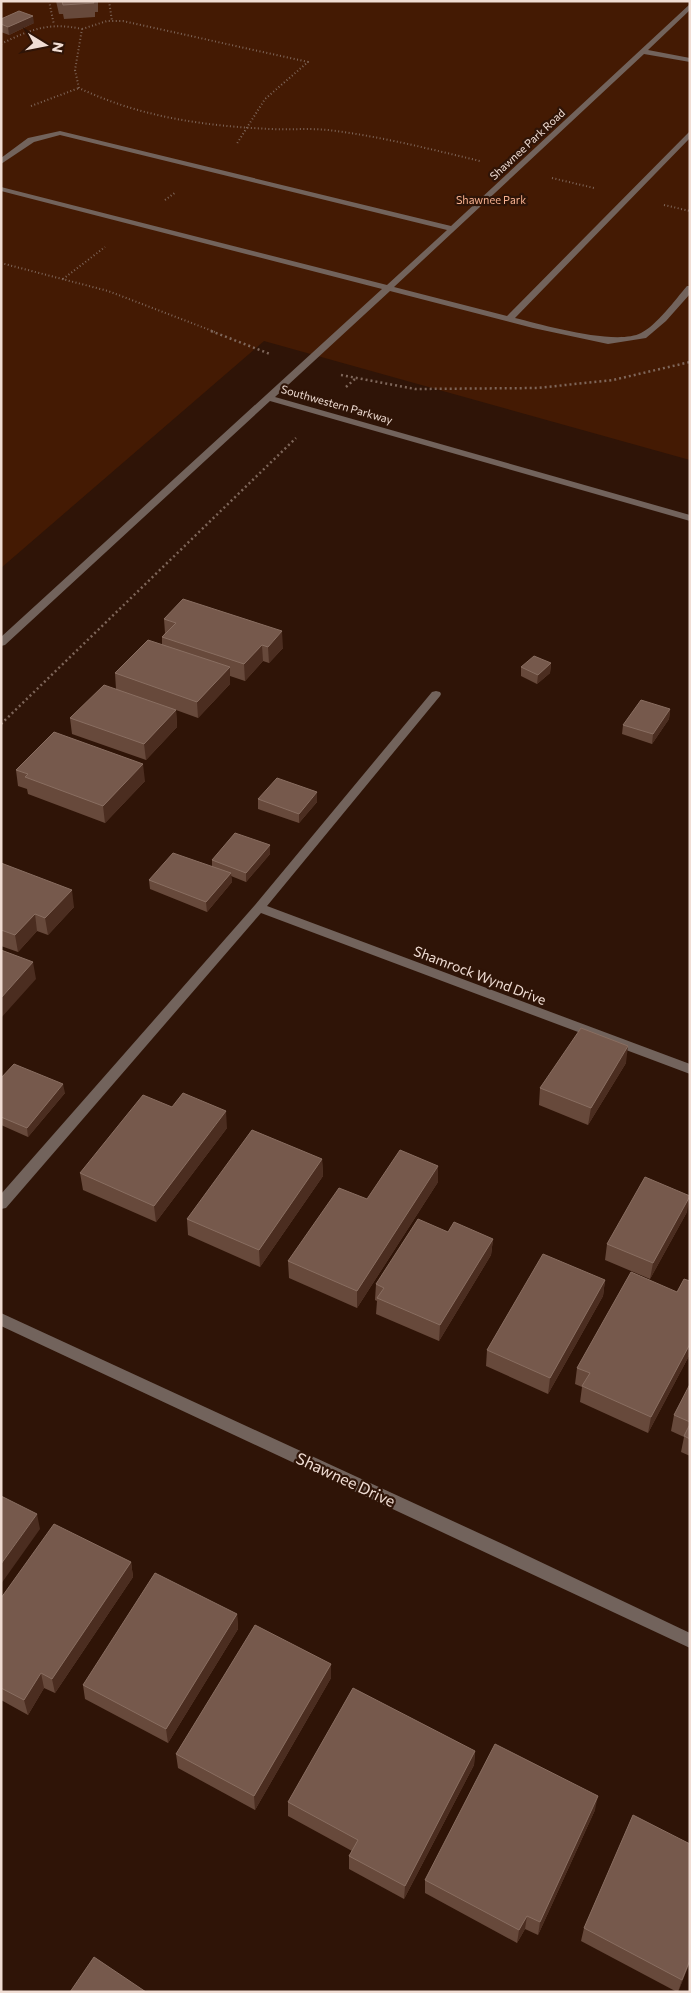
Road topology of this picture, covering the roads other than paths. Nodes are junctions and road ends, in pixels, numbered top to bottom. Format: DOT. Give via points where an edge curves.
graph roads {
  1 [pos="690,6"];
  2 [pos="642,51"];
  3 [pos="690,60"];
  4 [pos="690,133"];
  5 [pos="1,162"];
  6 [pos="1,189"];
  7 [pos="452,229"];
  8 [pos="388,287"];
  9 [pos="690,288"];
  10 [pos="509,319"];
  11 [pos="268,398"];
  12 [pos="690,518"];
  13 [pos="1,643"];
  14 [pos="436,694"];
  15 [pos="259,908"];
  16 [pos="690,1069"];
  17 [pos="1,1204"];
  18 [pos="1,1319"];
  19 [pos="690,1641"];
  1 -- 2 [label="street, Shawnee Park Road"];
  2 -- 3 [label="street"];
  2 -- 7 [label="street, Shawnee Park Road"];
  4 -- 10 [label="street"];
  5 -- 7 [label="street" via="31,140 60,133"];
  6 -- 8 [label="street"];
  7 -- 8 [label="street, Shawnee Park Road"];
  8 -- 10 [label="street"];
  8 -- 11 [label="street, Shawnee Park Road"];
  9 -- 10 [label="street" via="643,336 608,341"];
  11 -- 12 [label="street, Southwestern Parkway"];
  11 -- 13 [label="street, Southwestern Parkway"];
  14 -- 15 [label="street"];
  15 -- 16 [label="street, Shamrock Wynd Drive"];
  15 -- 17 [label="street"];
  18 -- 19 [label="street, Shawnee Drive"];
}
